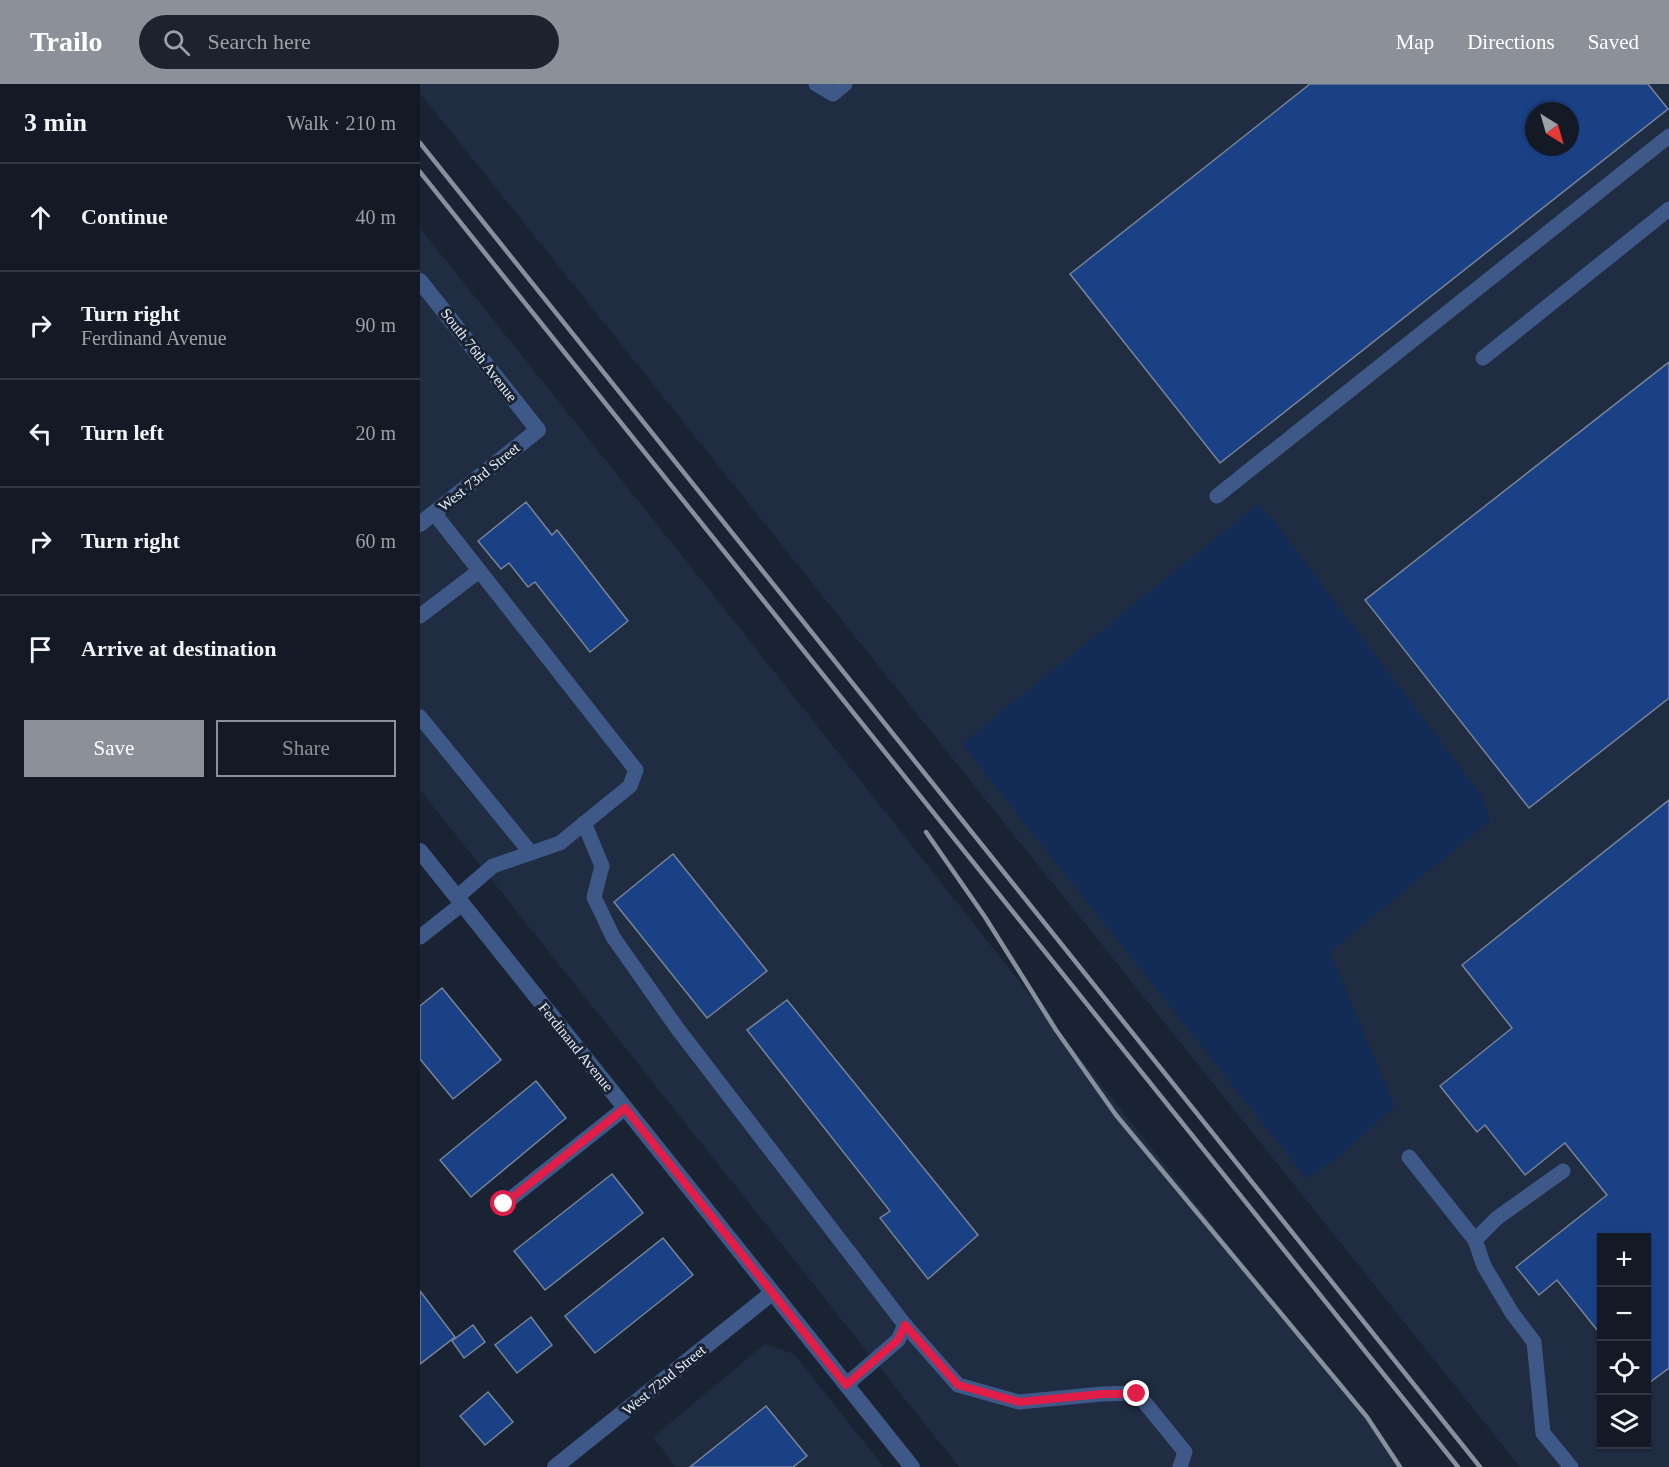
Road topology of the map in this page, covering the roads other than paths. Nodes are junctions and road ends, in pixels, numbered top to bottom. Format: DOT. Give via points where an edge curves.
graph roads {
  1 [pos="816,84"];
  2 [pos="845,84"];
  3 [pos="1669,136"];
  4 [pos="1669,209"];
  5 [pos="420,281"];
  6 [pos="1483,358"];
  7 [pos="538,430"];
  8 [pos="1217,496"];
  9 [pos="434,513"];
  10 [pos="420,524"];
  11 [pos="479,571"];
  12 [pos="420,616"];
  13 [pos="420,717"];
  14 [pos="584,823"];
  15 [pos="420,851"];
  16 [pos="531,853"];
  17 [pos="460,901"];
  18 [pos="420,937"];
  19 [pos="625,1108"];
  20 [pos="1409,1157"];
  21 [pos="1563,1170"];
  22 [pos="504,1204"];
  23 [pos="1475,1240"];
  24 [pos="772,1293"];
  25 [pos="905,1325"];
  26 [pos="846,1385"];
  27 [pos="555,1467"];
  28 [pos="912,1467"];
  29 [pos="1179,1467"];
  30 [pos="1571,1467"];
  1 -- 2 [label="lane" via="833,94"];
  3 -- 8 [label="lane"];
  4 -- 6 [label="lane"];
  5 -- 7 [label="street, South 76th Avenue"];
  7 -- 9 [label="street, West 73rd Street"];
  9 -- 10 [label="street, West 73rd Street"];
  9 -- 11 [label="lane"];
  11 -- 12 [label="lane"];
  11 -- 14 [label="lane" via="636,770 630,786"];
  13 -- 16 [label="lane"];
  14 -- 16 [label="lane" via="560,843"];
  14 -- 25 [label="lane" via="602,866 594,897 613,937"];
  15 -- 17 [label="street, Ferdinand Avenue"];
  16 -- 17 [label="lane" via="493,866"];
  17 -- 18 [label="lane"];
  17 -- 19 [label="street, Ferdinand Avenue"];
  19 -- 22 [label="lane"];
  19 -- 24 [label="street, Ferdinand Avenue"];
  20 -- 23 [label="lane"];
  21 -- 23 [label="lane" via="1497,1218"];
  23 -- 30 [label="lane" via="1484,1266 1534,1342 1543,1433"];
  24 -- 26 [label="street, Ferdinand Avenue"];
  24 -- 27 [label="street, West 72nd Street"];
  25 -- 26 [label="lane" via="898,1340"];
  25 -- 29 [label="lane" via="958,1385 1019,1402 1137,1394 1185,1452"];
  26 -- 28 [label="street, Ferdinand Avenue"];
}
